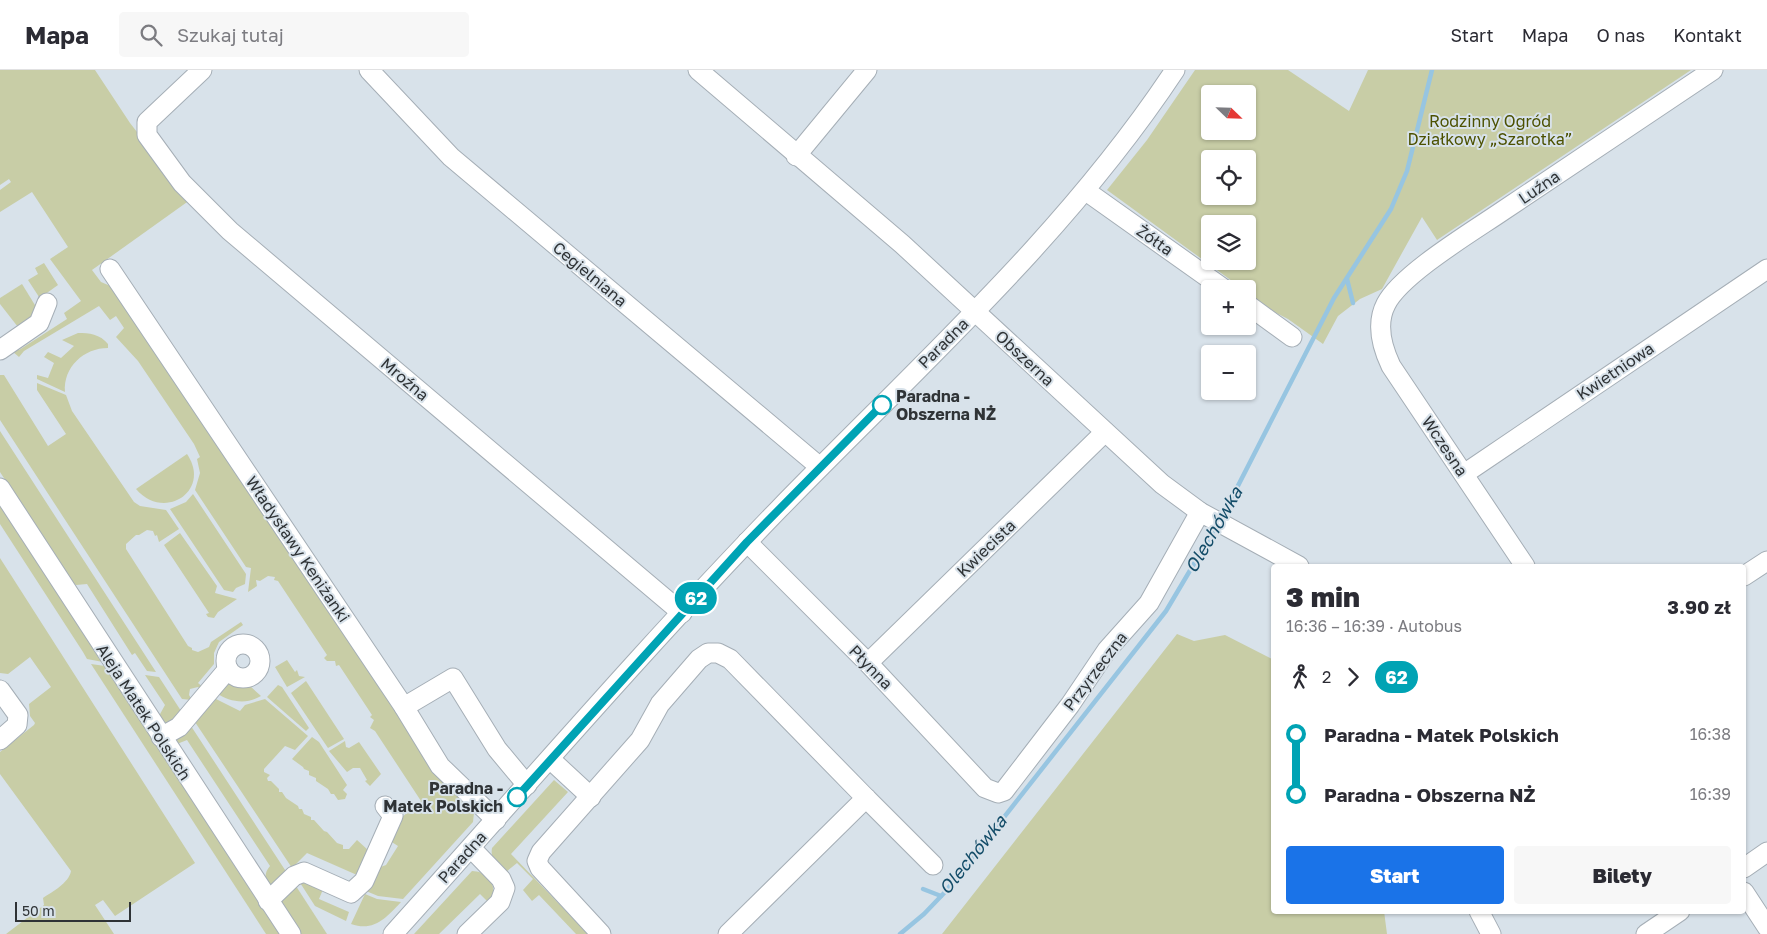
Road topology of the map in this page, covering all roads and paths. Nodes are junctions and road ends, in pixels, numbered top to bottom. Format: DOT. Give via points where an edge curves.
graph roads {
  1 [pos="202,70"];
  2 [pos="369,70"];
  3 [pos="698,70"];
  4 [pos="867,70"];
  5 [pos="1175,70"];
  6 [pos="1713,70"];
  7 [pos="796,156"];
  8 [pos="1086,192"];
  9 [pos="110,269"];
  10 [pos="1767,269"];
  11 [pos="1211,280"];
  12 [pos="46,303"];
  13 [pos="975,311"];
  14 [pos="1256,311"];
  15 [pos="1381,318"];
  16 [pos="1292,337"];
  17 [pos="0,350"];
  18 [pos="1105,432"];
  19 [pos="820,467"];
  20 [pos="1464,474"];
  21 [pos="0,488"];
  22 [pos="1204,514"];
  23 [pos="747,542"];
  24 [pos="1767,561"];
  25 [pos="1295,564"];
  26 [pos="1525,564"];
  27 [pos="1746,575"];
  28 [pos="682,613"];
  29 [pos="868,663"];
  30 [pos="228,669"];
  31 [pos="0,690"];
  32 [pos="404,707"];
  33 [pos="161,737"];
  34 [pos="0,740"];
  35 [pos="550,759"];
  36 [pos="527,785"];
  37 [pos="994,793"];
  38 [pos="591,797"];
  39 [pos="866,798"];
  40 [pos="386,806"];
  41 [pos="496,820"];
  42 [pos="471,848"];
  43 [pos="1767,852"];
  44 [pos="933,865"];
  45 [pos="1746,867"];
  46 [pos="1746,895"];
  47 [pos="268,901"];
  48 [pos="1481,914"];
  49 [pos="1676,914"];
  50 [pos="1767,927"];
  51 [pos="291,934"];
  52 [pos="393,934"];
  53 [pos="467,934"];
  54 [pos="601,934"];
  55 [pos="728,934"];
  56 [pos="1491,934"];
  57 [pos="1646,934"];
  1 -- 28 [label="street, Mroźna" via="147,122 147,135 182,183 230,231"];
  2 -- 19 [label="street, Cegielniana" via="450,157"];
  3 -- 7 [label="street, Obszerna"];
  4 -- 7 [label="street"];
  5 -- 8 [label="street, Paradna"];
  6 -- 15 [label="street, Luźna" via="1448,248 1393,292"];
  7 -- 13 [label="street, Obszerna" via="902,244"];
  8 -- 11 [label="street, Żółta"];
  8 -- 13 [label="street, Paradna"];
  9 -- 32 [label="street, Władysławy Keniżanki"];
  10 -- 20 [label="street, Kwietniowa"];
  12 -- 17 [label="street" via="39,324"];
  13 -- 18 [label="street, Obszerna"];
  13 -- 19 [label="street, Paradna"];
  14 -- 16 [label="street"];
  15 -- 20 [label="street, Wczesna" via="1385,353"];
  18 -- 22 [label="street, Obszerna" via="1162,484"];
  18 -- 29 [label="street, Kwiecista"];
  19 -- 23 [label="street, Paradna"];
  20 -- 26 [label="street, Wczesna"];
  21 -- 33 [label="street, Aleja Matek Polskich"];
  22 -- 25 [label="street, Obszerna"];
  22 -- 37 [label="street, Przyrzeczna" via="1149,603 1107,650 1070,705 1004,791"];
  23 -- 28 [label="street, Paradna"];
  23 -- 29 [label="street, Płynna"];
  24 -- 27 [label="street"];
  28 -- 35 [label="street, Paradna"];
  29 -- 37 [label="street, Płynna" via="985,788"];
  30 -- 33 [label="street" via="179,727"];
  31 -- 34 [label="street" via="18,715 17,725"];
  32 -- 36 [label="street" via="453,678 497,749"];
  32 -- 41 [label="street, Władysławy Keniżanki" via="440,766"];
  33 -- 47 [label="street, Aleja Matek Polskich"];
  35 -- 36 [label="street, Paradna"];
  35 -- 38 [label="street"];
  36 -- 41 [label="street, Paradna"];
  38 -- 39 [label="street" via="640,740 660,704 698,658 718,653 730,659"];
  38 -- 54 [label="street" via="550,839 537,861"];
  39 -- 44 [label="street"];
  39 -- 55 [label="street"];
  40 -- 47 [label="street" via="393,816 364,881 351,893 304,872 294,876"];
  41 -- 42 [label="street, Paradna"];
  42 -- 52 [label="street, Paradna"];
  42 -- 53 [label="street" via="501,879 505,888 500,902"];
  43 -- 45 [label="street"];
  46 -- 50 [label="street"];
  47 -- 51 [label="street, Aleja Matek Polskich"];
  48 -- 56 [label="street"];
  49 -- 57 [label="street"];
}
